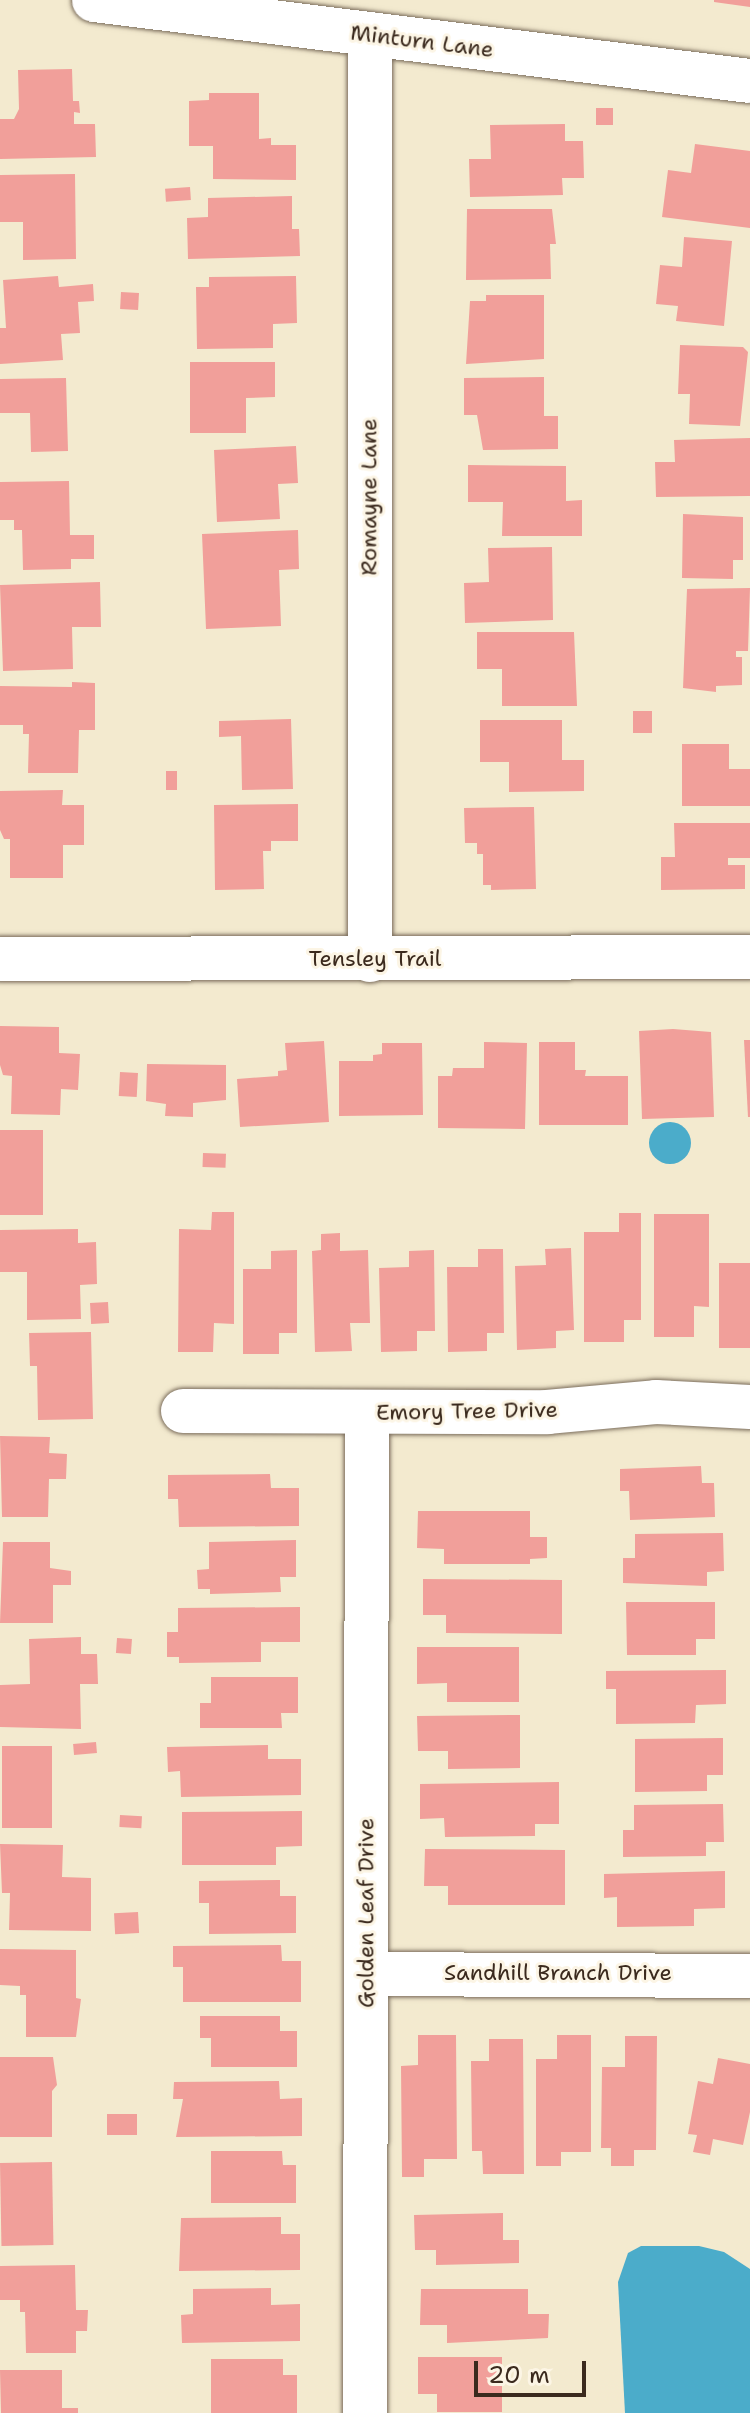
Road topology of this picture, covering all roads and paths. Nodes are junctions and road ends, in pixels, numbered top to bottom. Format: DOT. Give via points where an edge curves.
graph roads {
  1 [pos="94,0"];
  2 [pos="370,34"];
  3 [pos="750,81"];
  4 [pos="750,957"];
  5 [pos="0,959"];
  6 [pos="370,960"];
  7 [pos="750,1407"];
  8 [pos="183,1411"];
  9 [pos="367,1413"];
  10 [pos="367,1974"];
  11 [pos="750,1976"];
  12 [pos="365,2413"];
  1 -- 2 [label="street, Minturn Lane"];
  2 -- 3 [label="street, Minturn Lane"];
  2 -- 6 [label="street, Romayne Lane"];
  4 -- 6 [label="street, Tensley Trail"];
  5 -- 6 [label="street, Tensley Trail"];
  7 -- 9 [label="street, Emory Tree Drive" via="656,1402 547,1412"];
  8 -- 9 [label="street, Emory Tree Drive"];
  9 -- 10 [label="street, Golden Leaf Drive"];
  10 -- 11 [label="street, Sandhill Branch Drive"];
  10 -- 12 [label="street, Golden Leaf Drive"];
}
